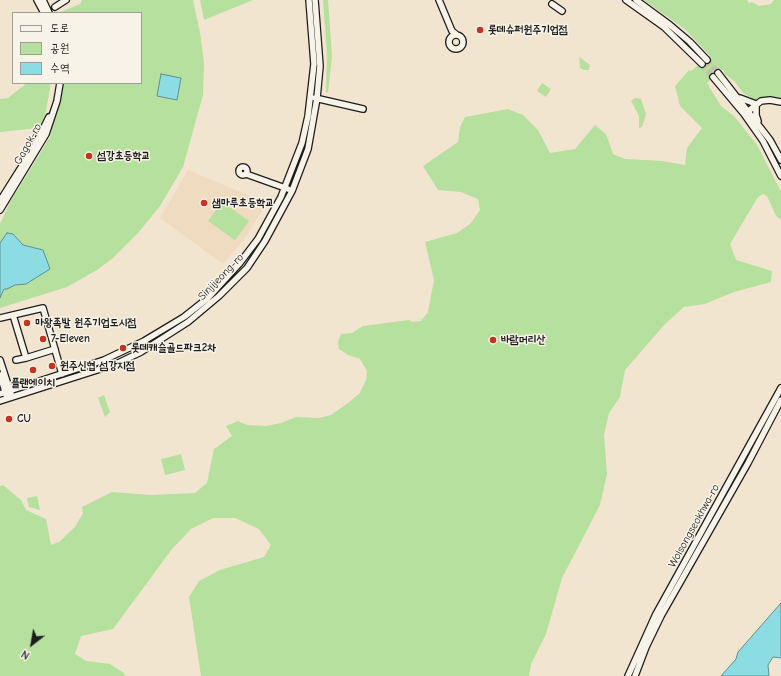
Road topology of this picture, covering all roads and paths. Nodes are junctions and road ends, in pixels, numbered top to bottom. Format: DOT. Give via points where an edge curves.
graph roads {
  1 [pos="37,0"];
  2 [pos="42,0"];
  3 [pos="66,0"];
  4 [pos="309,0"];
  5 [pos="315,0"];
  6 [pos="439,0"];
  7 [pos="626,0"];
  8 [pos="636,0"];
  9 [pos="552,4"];
  10 [pos="55,7"];
  11 [pos="562,11"];
  12 [pos="46,12"];
  13 [pos="452,31"];
  14 [pos="457,35"];
  15 [pos="451,38"];
  16 [pos="58,84"];
  17 [pos="310,97"];
  18 [pos="738,97"];
  19 [pos="317,98"];
  20 [pos="781,102"];
  21 [pos="756,104"];
  22 [pos="363,109"];
  23 [pos="746,113"];
  24 [pos="762,129"];
  25 [pos="35,151"];
  26 [pos="781,160"];
  27 [pos="246,174"];
  28 [pos="781,176"];
  29 [pos="286,188"];
  30 [pos="292,191"];
  31 [pos="0,201"];
  32 [pos="0,210"];
  33 [pos="14,314"];
  34 [pos="0,318"];
  35 [pos="55,349"];
  36 [pos="26,358"];
  37 [pos="0,360"];
  38 [pos="16,360"];
  39 [pos="62,374"];
  40 [pos="0,375"];
  41 [pos="781,388"];
  42 [pos="5,392"];
  43 [pos="10,398"];
  44 [pos="781,400"];
  45 [pos="0,401"];
  46 [pos="777,406"];
  47 [pos="628,676"];
  48 [pos="634,676"];
  1 -- 12 [label="street"];
  2 -- 12 [label="street"];
  3 -- 10 [label="street"];
  4 -- 17 [label="street, Sinjijeong-ro" via="314,64"];
  5 -- 19 [label="street, Sinjijeong-ro" via="320,50"];
  6 -- 13 [label="street"];
  7 -- 8 [label="street" via="664,27 704,62 675,29"];
  9 -- 11 [label="street"];
  13 -- 14 [label="street"];
  13 -- 15 [label="street"];
  14 -- 15 [label="street"];
  14 -- 15 [label="street" via="463,41 459,48 451,46"];
  16 -- 25 [label="street, Gagok-ro" via="52,118"];
  17 -- 19 [label="street"];
  17 -- 29 [label="street, Sinjijeong-ro" via="302,143"];
  18 -- 21 [label="street"];
  18 -- 23 [label="street"];
  18 -- 23 [label="street" via="716,75"];
  19 -- 22 [label="street"];
  19 -- 30 [label="street, Sinjijeong-ro" via="308,149"];
  20 -- 21 [label="street" via="766,100"];
  21 -- 23 [label="street"];
  21 -- 24 [label="street" via="756,115"];
  23 -- 24 [label="street"];
  23 -- 28 [label="street"];
  24 -- 26 [label="street"];
  25 -- 31 [label="street, Gagok-ro"];
  25 -- 32 [label="street, Gagok-ro"];
  27 -- 29 [label="street"];
  29 -- 30 [label="street"];
  29 -- 39 [label="street, Sinjijeong-ro" via="253,246 208,298 184,317 144,341 104,360"];
  30 -- 43 [label="street, Sinjijeong-ro" via="265,241 246,268 219,296 188,322 142,352 116,364"];
  33 -- 34 [label="street"];
  33 -- 35 [label="street" via="43,308"];
  33 -- 36 [label="street"];
  35 -- 36 [label="street"];
  35 -- 39 [label="street"];
  36 -- 38 [label="street"];
  37 -- 42 [label="street"];
  39 -- 42 [label="street, Sinjijeong-ro"];
  40 -- 42 [label="street"];
  41 -- 46 [label="street, Wolsongseokhwa-ro"];
  42 -- 43 [label="street"];
  43 -- 45 [label="street, Sinjijeong-ro"];
  44 -- 46 [label="street, Wolsongseokhwa-ro"];
  46 -- 47 [label="street, Wolsongseokhwa-ro" via="656,614"];
  46 -- 48 [label="street, Wolsongseokhwa-ro" via="661,616"];
}
